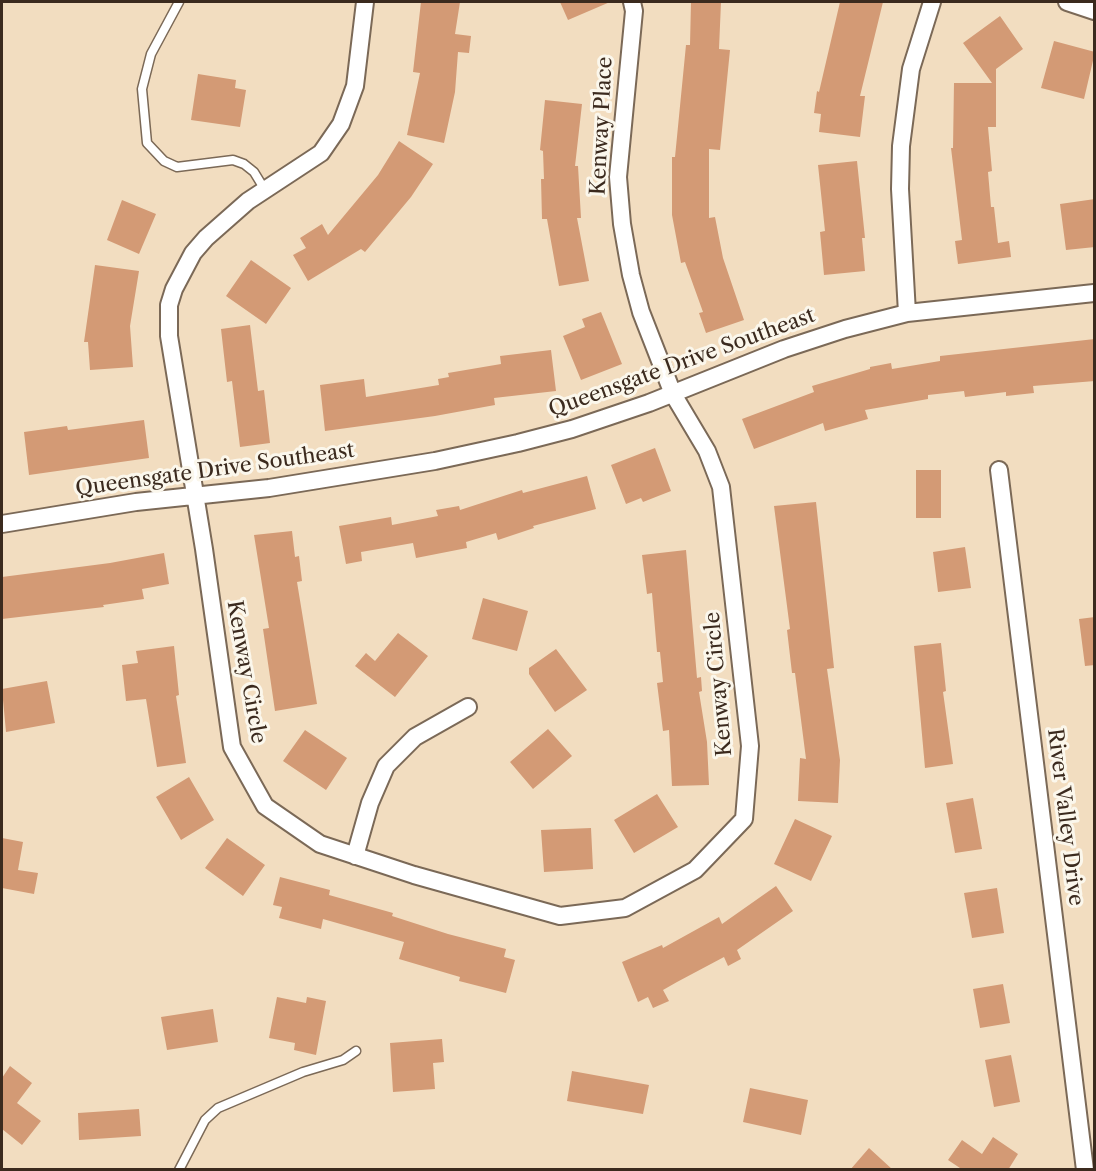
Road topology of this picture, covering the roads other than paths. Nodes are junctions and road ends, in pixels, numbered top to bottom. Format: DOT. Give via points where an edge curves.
graph roads {
  1 [pos="179,2"];
  2 [pos="365,2"];
  3 [pos="632,2"];
  4 [pos="932,2"];
  5 [pos="1067,2"];
  6 [pos="1095,11"];
  7 [pos="265,190"];
  8 [pos="1095,293"];
  9 [pos="907,313"];
  10 [pos="673,394"];
  11 [pos="707,451"];
  12 [pos="999,470"];
  13 [pos="194,495"];
  14 [pos="2,524"];
  15 [pos="468,707"];
  16 [pos="355,856"];
  17 [pos="356,1051"];
  18 [pos="1088,1167"];
  19 [pos="179,1170"];
  1 -- 7 [label="lane" via="151,54 142,89 147,143 164,161 177,167 232,160 244,164"];
  2 -- 7 [label="street, Kenway Circle" via="355,86 341,124 321,153"];
  3 -- 10 [label="street, Kenway Place" via="619,201 641,312"];
  4 -- 9 [label="street" via="911,69 901,146"];
  5 -- 6 [label="street"];
  7 -- 13 [label="street, Kenway Circle" via="226,219 193,253 169,305 169,336"];
  8 -- 9 [label="street, Queensgate Drive Southeast"];
  9 -- 10 [label="street, Queensgate Drive Southeast" via="784,349"];
  10 -- 11 [label="street, Kenway Place"];
  10 -- 13 [label="street, Queensgate Drive Southeast" via="572,429 508,446 269,488"];
  11 -- 16 [label="street, Kenway Circle" via="722,498 750,746 744,819 695,870 625,908 560,916"];
  12 -- 18 [label="street, River Valley Drive"];
  13 -- 14 [label="street, Queensgate Drive Southeast"];
  13 -- 16 [label="street, Kenway Circle" via="232,747 265,806 320,844"];
  15 -- 16 [label="street" via="415,737 386,766 370,803"];
  17 -- 19 [label="lane" via="343,1060 303,1072 218,1108 205,1120"];
}
